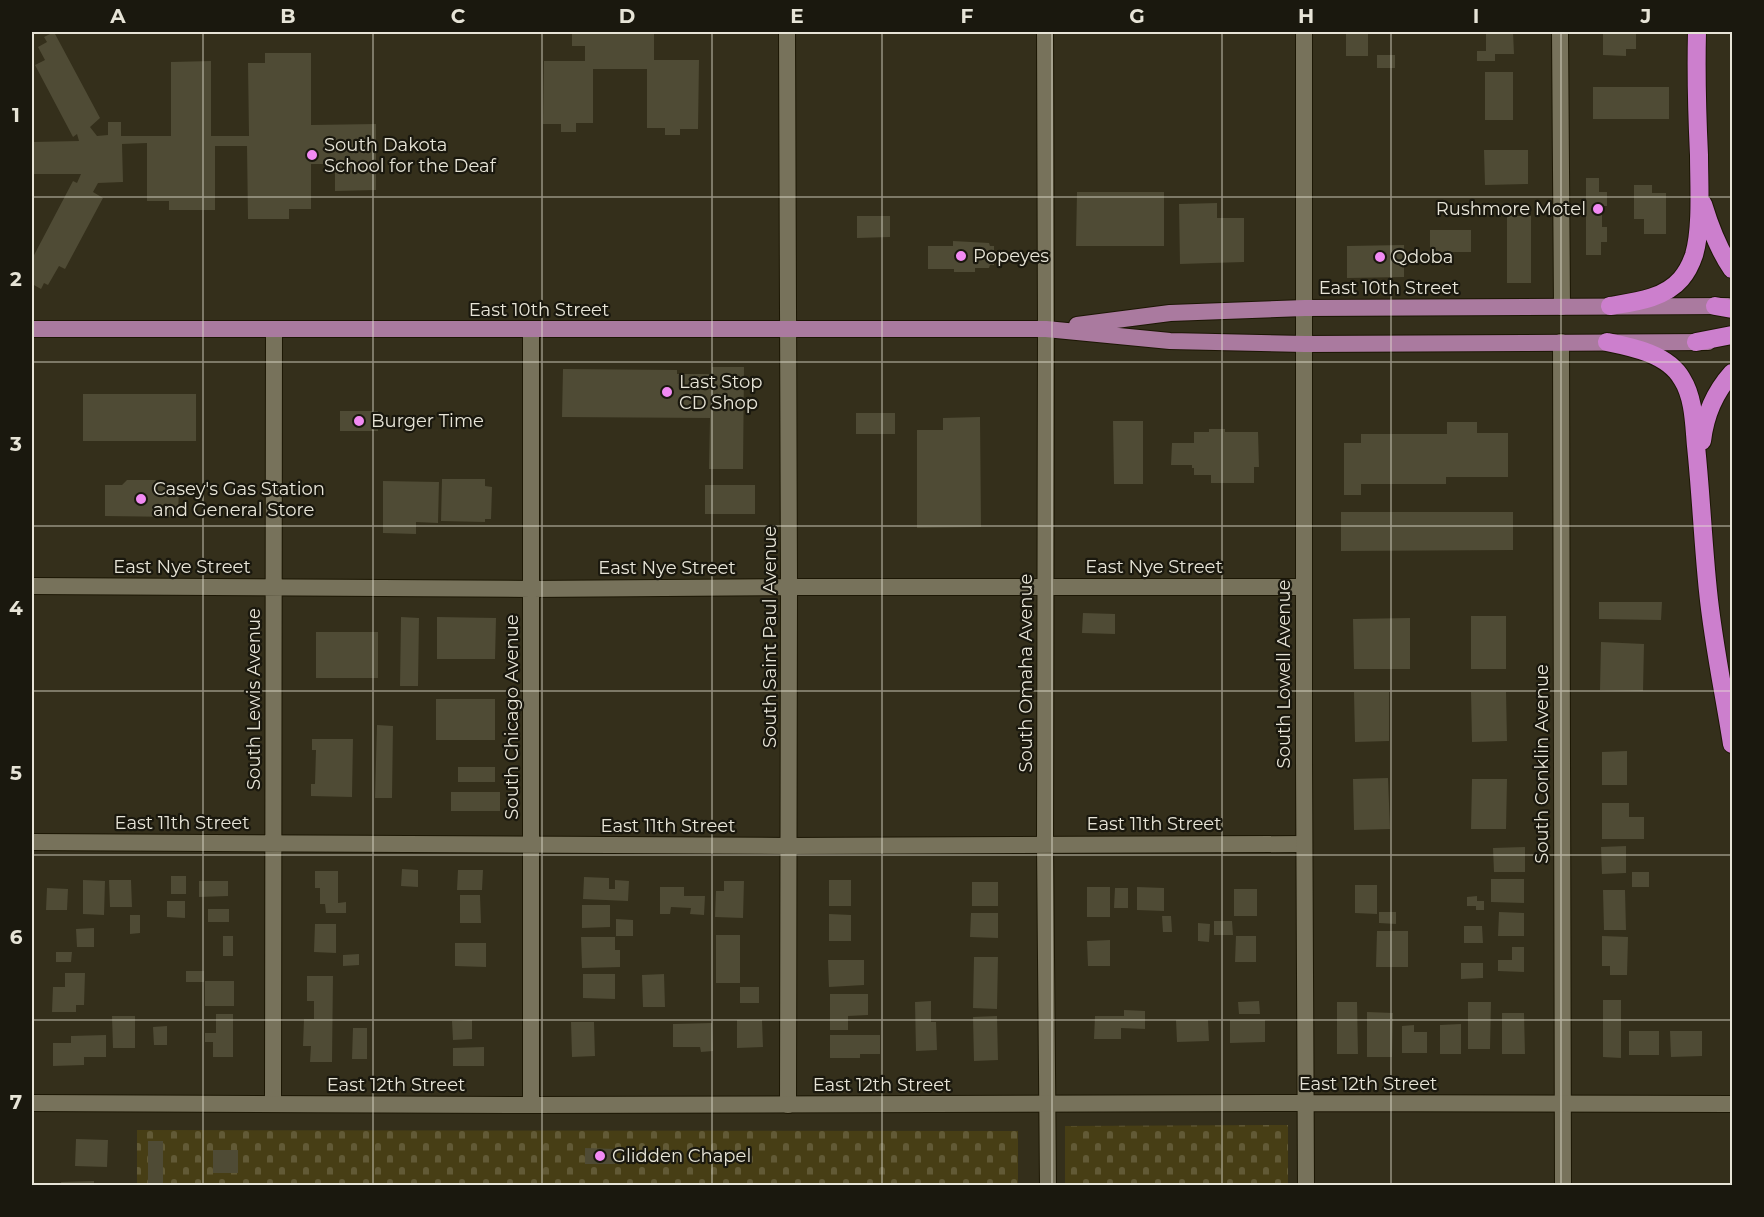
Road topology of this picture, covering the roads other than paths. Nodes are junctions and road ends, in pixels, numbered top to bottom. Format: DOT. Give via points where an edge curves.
graph roads {
  1 [pos="787,32"];
  2 [pos="1045,32"];
  3 [pos="1304,32"];
  4 [pos="1560,32"];
  5 [pos="1697,32"];
  6 [pos="1700,190"];
  7 [pos="1732,269"];
  8 [pos="1610,306"];
  9 [pos="1562,307"];
  10 [pos="1727,307"];
  11 [pos="1305,308"];
  12 [pos="32,329"];
  13 [pos="274,329"];
  14 [pos="1046,329"];
  15 [pos="531,330"];
  16 [pos="788,330"];
  17 [pos="1732,335"];
  18 [pos="1561,342"];
  19 [pos="1607,342"];
  20 [pos="1696,342"];
  21 [pos="1732,342"];
  22 [pos="1305,344"];
  23 [pos="1732,373"];
  24 [pos="1698,466"];
  25 [pos="32,586"];
  26 [pos="275,587"];
  27 [pos="789,587"];
  28 [pos="1045,587"];
  29 [pos="1304,587"];
  30 [pos="531,589"];
  31 [pos="1732,744"];
  32 [pos="32,842"];
  33 [pos="273,843"];
  34 [pos="1045,844"];
  35 [pos="1304,844"];
  36 [pos="531,845"];
  37 [pos="789,846"];
  38 [pos="32,1103"];
  39 [pos="1305,1103"];
  40 [pos="273,1104"];
  41 [pos="1048,1104"];
  42 [pos="1563,1104"];
  43 [pos="1731,1104"];
  44 [pos="531,1105"];
  45 [pos="788,1105"];
  46 [pos="1048,1185"];
  47 [pos="1306,1185"];
  48 [pos="1563,1185"];
  1 -- 16 [label="street, South Saint Paul Avenue"];
  2 -- 14 [label="street, South Omaha Avenue"];
  3 -- 11 [label="street, South Lowell Avenue"];
  4 -- 9 [label="street"];
  5 -- 6 [label="highway"];
  6 -- 7 [label="highway" via="1709,223"];
  6 -- 8 [label="highway" via="1694,256 1681,280 1656,296"];
  8 -- 9 [label="main road, East 10th Street"];
  8 -- 10 [label="main road, East 10th Street"];
  9 -- 11 [label="main road, East 10th Street"];
  11 -- 14 [label="main road, East 10th Street" via="1170,313"];
  11 -- 22 [label="street, South Lowell Avenue"];
  12 -- 13 [label="main road, East 10th Street"];
  13 -- 15 [label="main road, East 10th Street"];
  13 -- 26 [label="street, South Lewis Avenue"];
  14 -- 16 [label="main road, East 10th Street"];
  14 -- 22 [label="main road, East 10th Street" via="1170,341"];
  14 -- 28 [label="street, South Omaha Avenue"];
  15 -- 16 [label="main road, East 10th Street"];
  15 -- 30 [label="street, South Chicago Avenue"];
  16 -- 27 [label="street, South Saint Paul Avenue"];
  17 -- 20 [label="highway"];
  18 -- 19 [label="main road, East 10th Street"];
  18 -- 22 [label="main road, East 10th Street"];
  18 -- 42 [label="street, South Conklin Avenue"];
  19 -- 20 [label="main road, East 10th Street"];
  19 -- 24 [label="highway" via="1654,356 1682,379 1693,413"];
  20 -- 21 [label="main road, East 10th Street"];
  22 -- 29 [label="street, South Lowell Avenue"];
  23 -- 24 [label="highway" via="1718,392 1704,424"];
  24 -- 31 [label="highway" via="1708,595"];
  25 -- 26 [label="street, East Nye Street"];
  26 -- 30 [label="street, East Nye Street"];
  26 -- 33 [label="street, South Lewis Avenue"];
  27 -- 28 [label="street, East Nye Street"];
  27 -- 30 [label="street, East Nye Street"];
  27 -- 37 [label="street, South Saint Paul Avenue"];
  28 -- 29 [label="street, East Nye Street"];
  28 -- 34 [label="street, South Omaha Avenue"];
  29 -- 35 [label="street, South Lowell Avenue"];
  30 -- 36 [label="street, South Chicago Avenue"];
  32 -- 33 [label="street, East 11th Street"];
  33 -- 36 [label="street, East 11th Street"];
  33 -- 40 [label="street, South Lewis Avenue"];
  34 -- 35 [label="street, East 11th Street"];
  34 -- 37 [label="street, East 11th Street"];
  34 -- 41 [label="street, South Omaha Avenue"];
  35 -- 39 [label="street, South Lowell Avenue"];
  36 -- 37 [label="street, East 11th Street"];
  36 -- 44 [label="street, South Chicago Avenue"];
  37 -- 45 [label="street, South Saint Paul Avenue"];
  38 -- 40 [label="street, East 12th Street"];
  39 -- 41 [label="street, East 12th Street"];
  39 -- 42 [label="street, East 12th Street"];
  39 -- 47 [label="street, South Lowell Avenue"];
  40 -- 44 [label="street, East 12th Street"];
  41 -- 45 [label="street, East 12th Street"];
  41 -- 46 [label="street, South Omaha Avenue"];
  42 -- 43 [label="street, East 12th Street"];
  42 -- 48 [label="street, South Conklin Avenue"];
  44 -- 45 [label="street, East 12th Street"];
}
